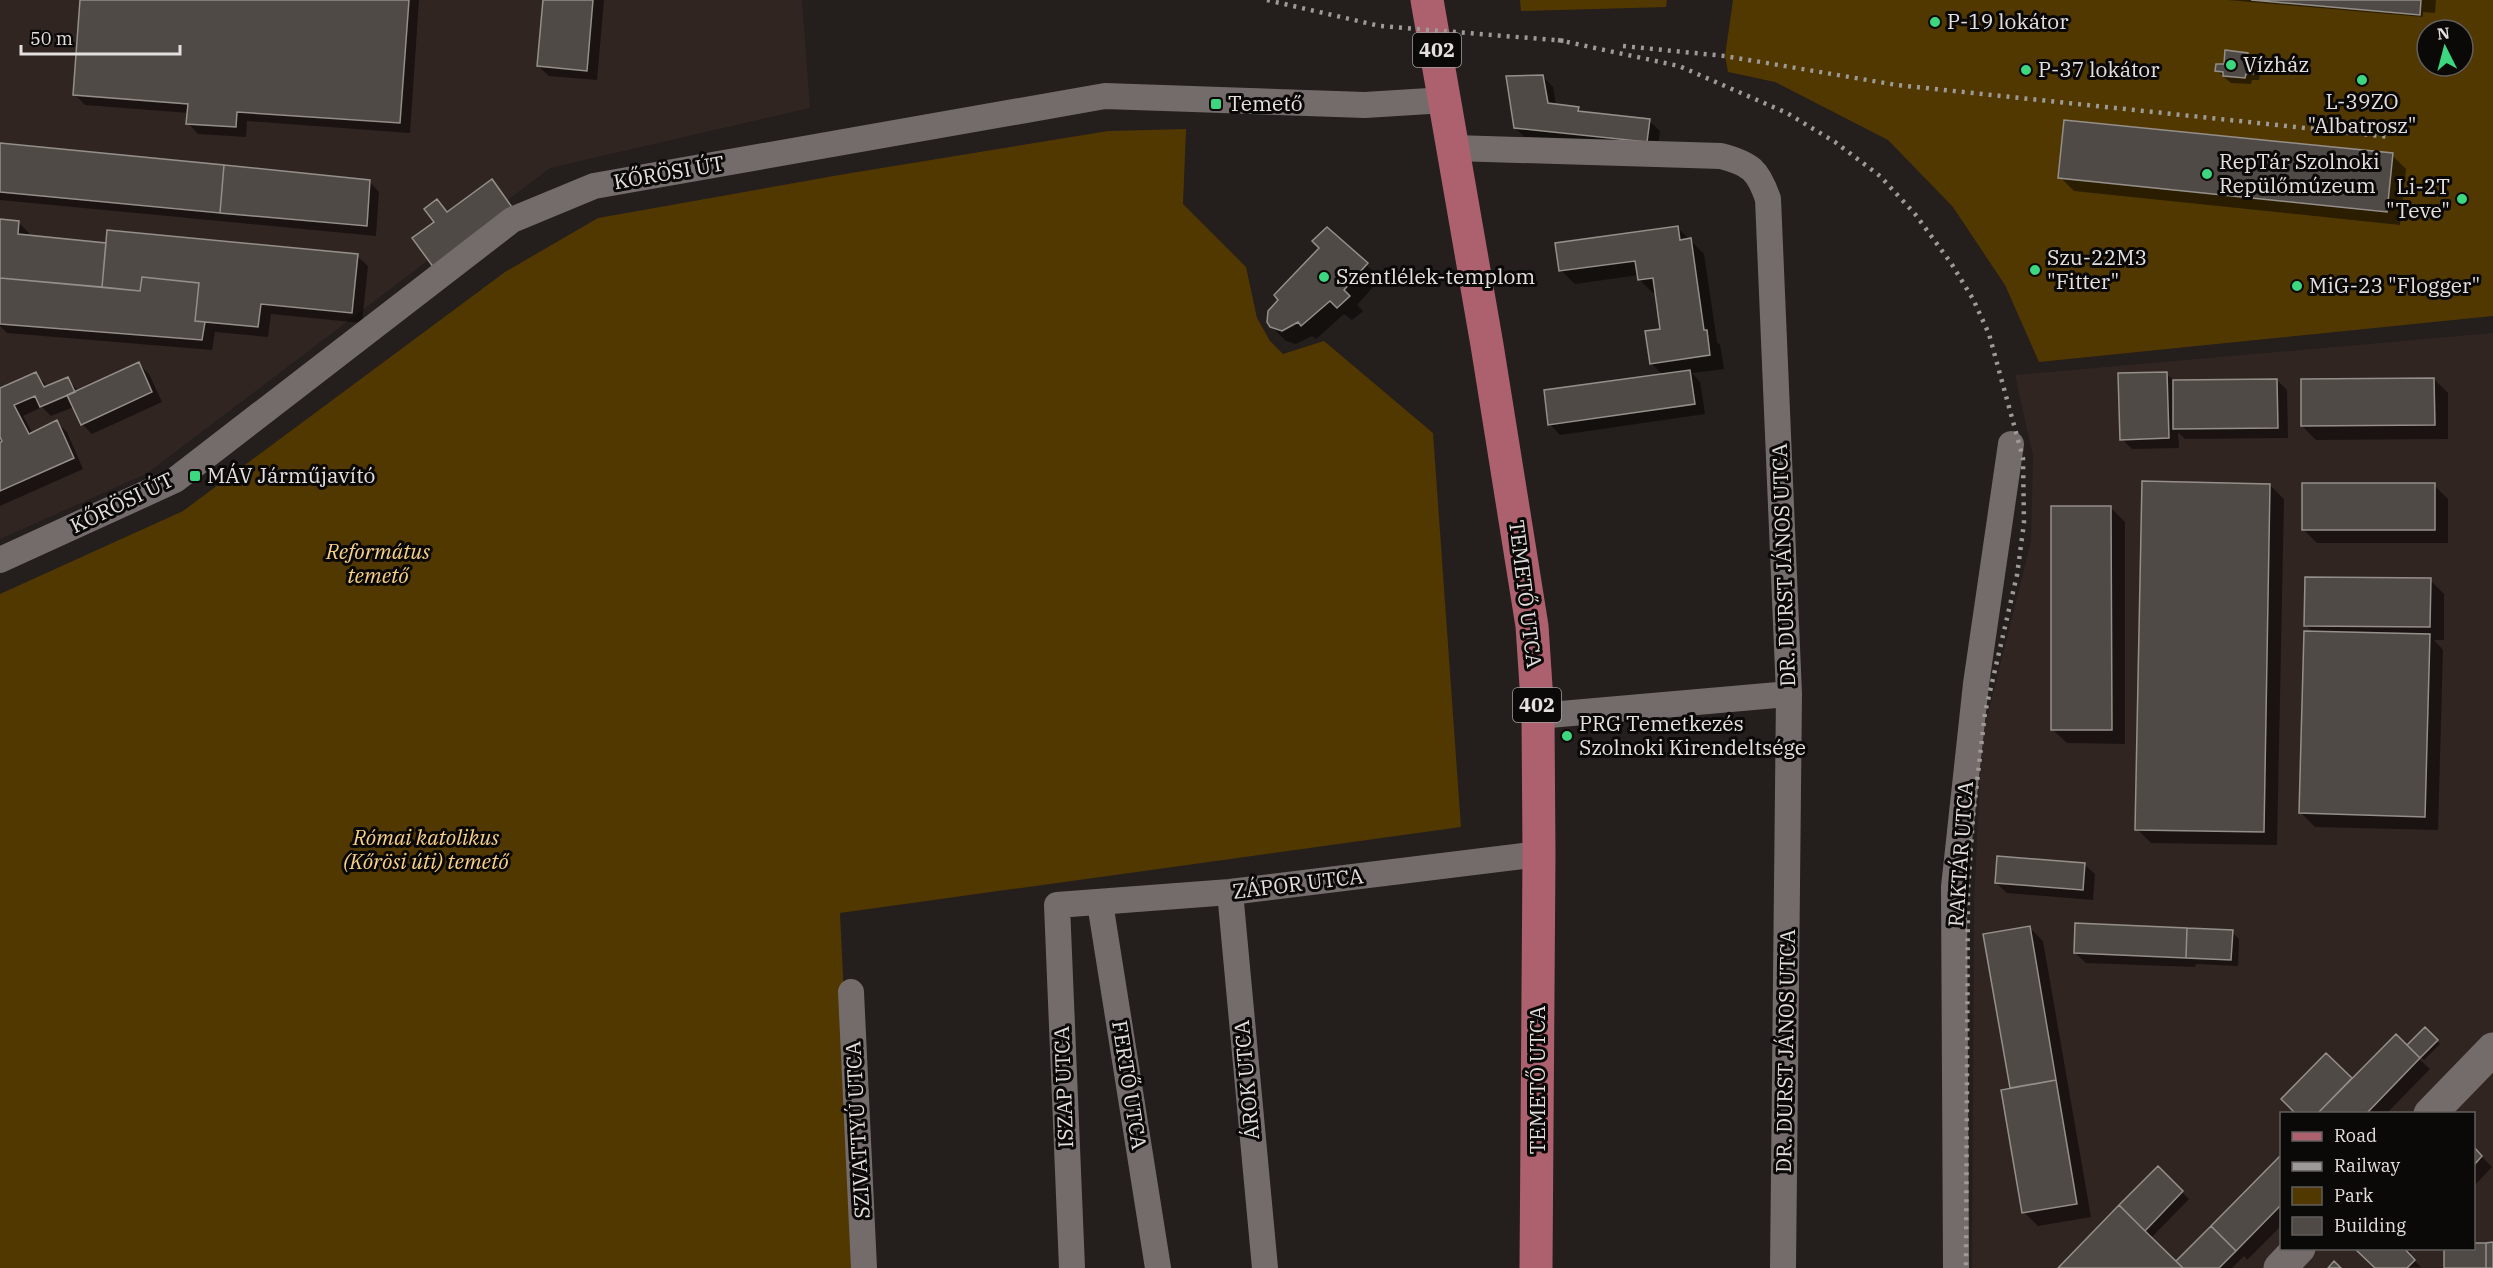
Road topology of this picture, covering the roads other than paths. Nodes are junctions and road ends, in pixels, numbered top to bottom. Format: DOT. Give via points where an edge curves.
graph roads {
  1 [pos="1427,0"];
  2 [pos="1445,100"];
  3 [pos="1454,148"];
  4 [pos="2011,444"];
  5 [pos="0,561"];
  6 [pos="1789,694"];
  7 [pos="1538,716"];
  8 [pos="1539,854"];
  9 [pos="1230,892"];
  10 [pos="1100,903"];
  11 [pos="1057,905"];
  12 [pos="851,992"];
  13 [pos="2493,1049"];
  14 [pos="2431,1112"];
  15 [pos="2297,1250"];
  16 [pos="864,1268"];
  17 [pos="1072,1268"];
  18 [pos="1158,1268"];
  19 [pos="1265,1268"];
  20 [pos="1536,1268"];
  21 [pos="1783,1268"];
  22 [pos="1956,1268"];
  23 [pos="2280,1268"];
  1 -- 2 [label="main road, TEMETŐ UTCA / 402"];
  2 -- 3 [label="main road, TEMETŐ UTCA / 402"];
  2 -- 5 [label="street, KŐRÖSI ÚT" via="1365,105 1105,96 594,186 512,220 176,480"];
  3 -- 6 [label="street, DR. DURST JÁNOS UTCA" via="1721,156 1744,162 1761,177 1768,199"];
  3 -- 7 [label="main road, TEMETŐ UTCA / 402" via="1532,626"];
  4 -- 22 [label="street, RAKTÁR UTCA" via="1976,684 1954,887"];
  6 -- 7 [label="street"];
  6 -- 21 [label="street, DR. DURST JÁNOS UTCA"];
  7 -- 8 [label="main road, TEMETŐ UTCA / 402"];
  8 -- 9 [label="street, ZÁPOR UTCA"];
  8 -- 20 [label="main road, TEMETŐ UTCA / 402"];
  9 -- 10 [label="street, ZÁPOR UTCA"];
  9 -- 19 [label="street, ÁROK UTCA"];
  10 -- 11 [label="street, ZÁPOR UTCA"];
  10 -- 18 [label="street, FERTŐ UTCA"];
  11 -- 17 [label="street, ISZAP UTCA"];
  12 -- 16 [label="street, SZIVATTYÚ UTCA"];
  13 -- 14 [label="street"];
  15 -- 23 [label="street"];
}
